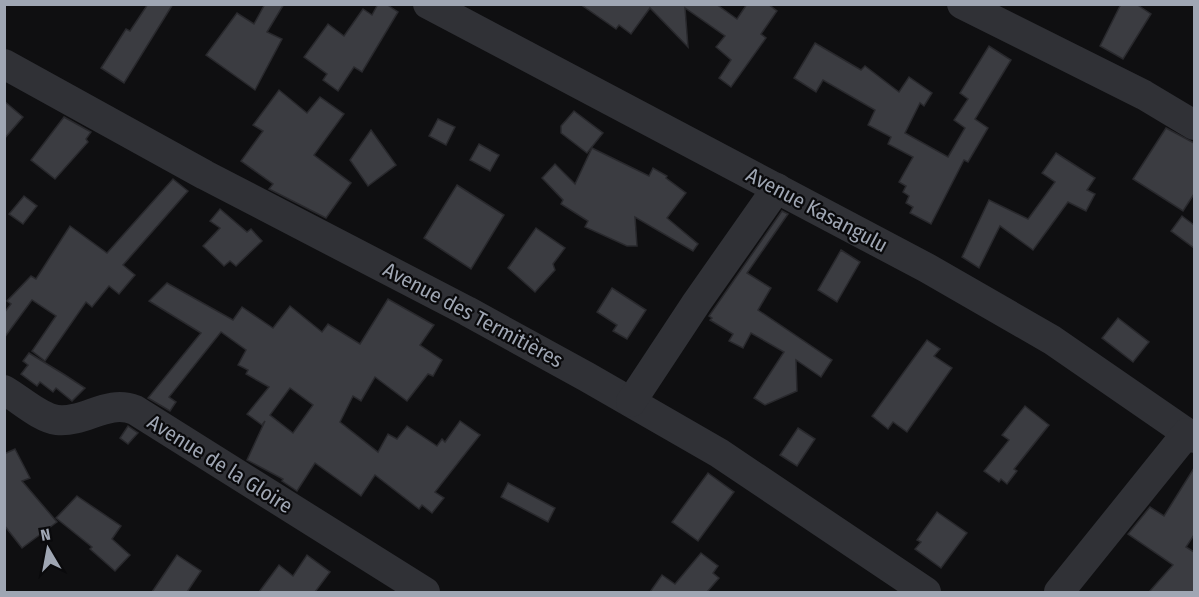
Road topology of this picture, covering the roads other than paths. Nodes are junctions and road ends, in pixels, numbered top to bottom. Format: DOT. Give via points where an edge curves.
graph roads {
  1 [pos="428,4"];
  2 [pos="962,4"];
  3 [pos="4,64"];
  4 [pos="1194,125"];
  5 [pos="777,188"];
  6 [pos="4,390"];
  7 [pos="631,402"];
  8 [pos="1191,435"];
  9 [pos="424,592"];
  10 [pos="926,592"];
  11 [pos="1059,592"];
  1 -- 5 [label="street, Avenue Kasangulu"];
  2 -- 4 [label="street" via="1144,95"];
  3 -- 7 [label="street, Avenue des Termitières" via="205,175 467,310"];
  5 -- 7 [label="street"];
  5 -- 8 [label="street, Avenue Kasangulu" via="1052,340"];
  6 -- 9 [label="street, Avenue de la Gloire" via="55,420 113,406 135,411"];
  7 -- 10 [label="street, Avenue des Termitières" via="794,501"];
  8 -- 11 [label="street"];
}
